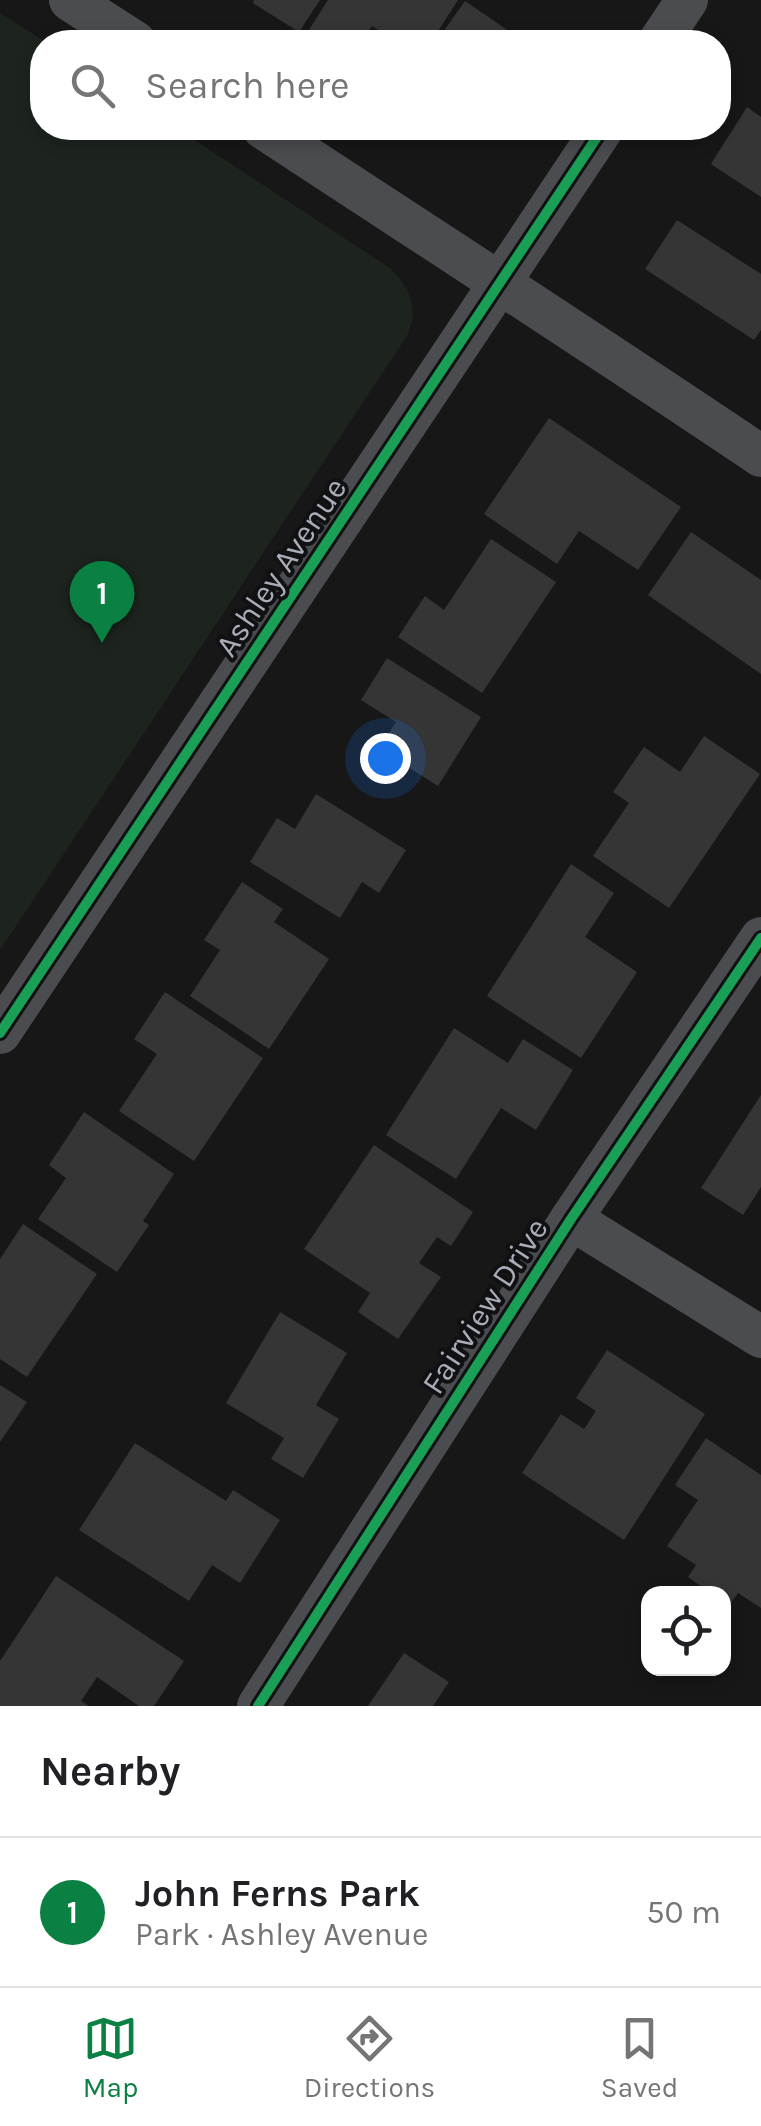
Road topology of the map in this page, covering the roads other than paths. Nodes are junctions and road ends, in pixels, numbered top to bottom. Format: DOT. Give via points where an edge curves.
graph roads {
  1 [pos="70,0"];
  2 [pos="688,0"];
  3 [pos="116,30"];
  4 [pos="667,30"];
  5 [pos="282,140"];
  6 [pos="595,140"];
  7 [pos="502,282"];
  8 [pos="761,456"];
  9 [pos="761,938"];
  10 [pos="0,1033"];
  11 [pos="571,1219"];
  12 [pos="761,1337"];
  13 [pos="258,1706"];
  1 -- 3 [label="street"];
  2 -- 4 [label="street"];
  5 -- 7 [label="street"];
  6 -- 7 [label="street, Ashley Avenue"];
  7 -- 8 [label="street"];
  7 -- 10 [label="street, Ashley Avenue"];
  9 -- 11 [label="street, Fairview Drive"];
  11 -- 12 [label="street"];
  11 -- 13 [label="street, Fairview Drive"];
}
